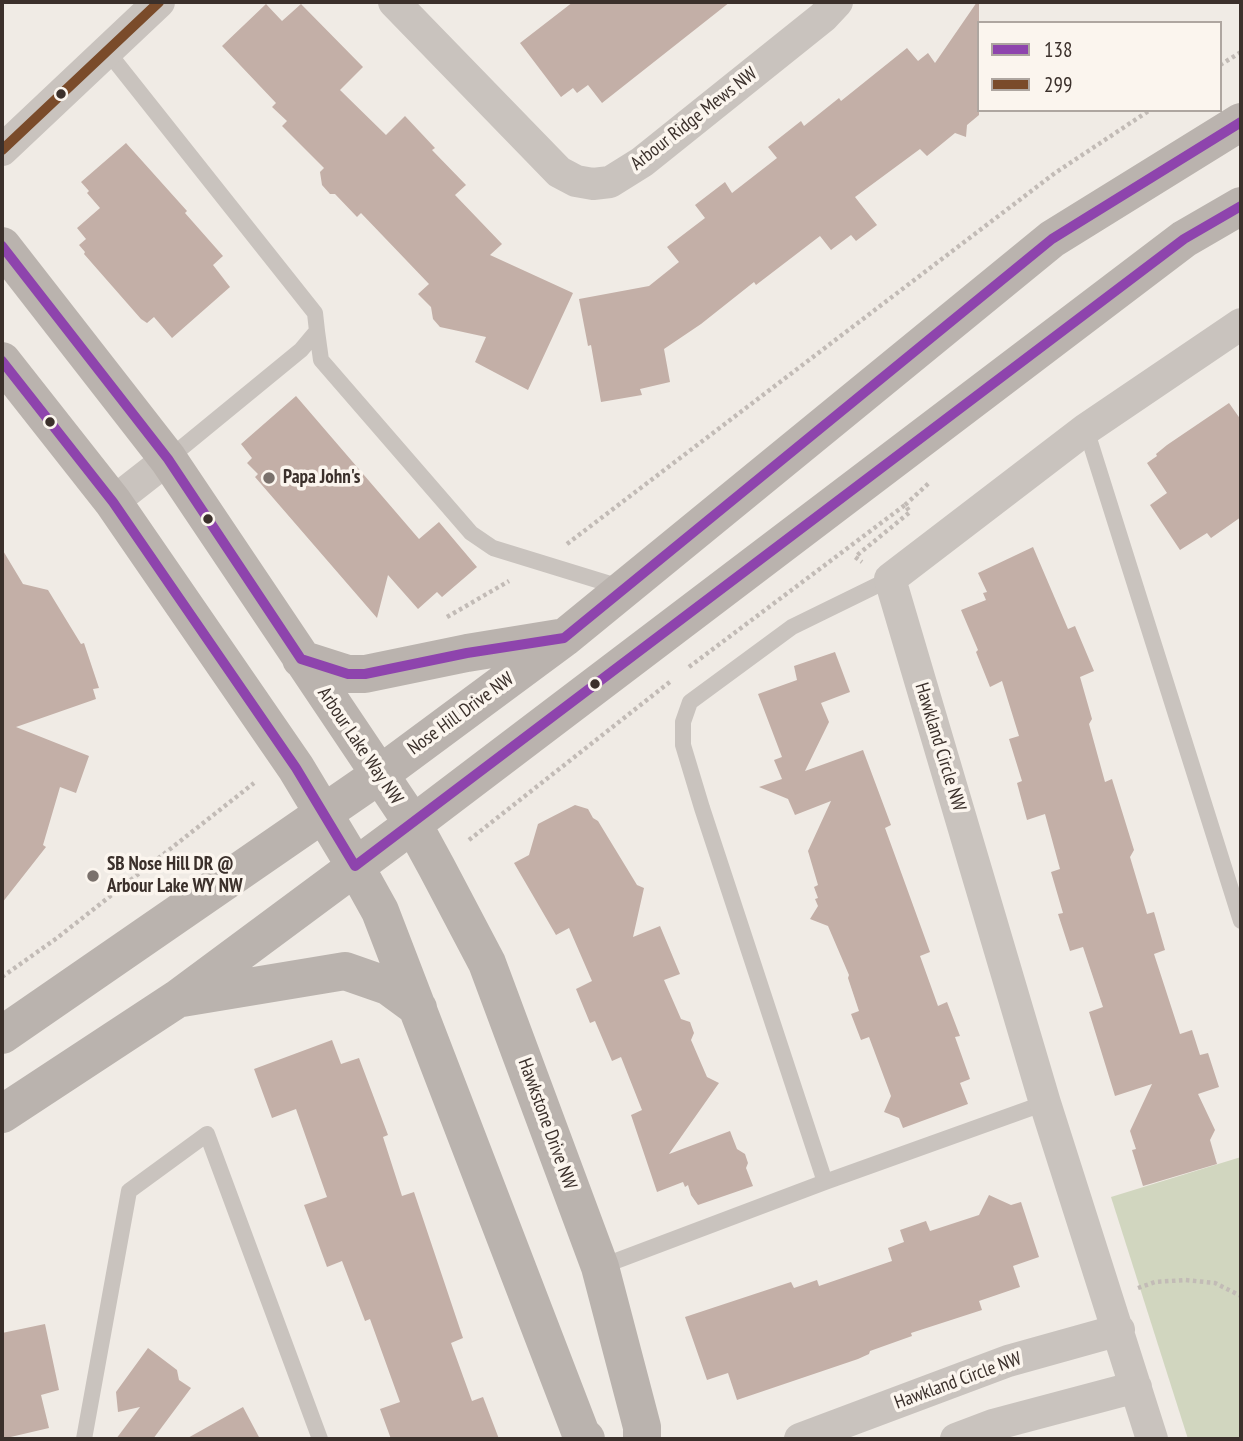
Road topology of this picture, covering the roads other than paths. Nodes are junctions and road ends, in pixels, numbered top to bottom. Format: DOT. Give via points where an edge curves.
graph roads {
  1 [pos="159,2"];
  2 [pos="394,2"];
  3 [pos="837,2"];
  4 [pos="107,51"];
  5 [pos="1241,122"];
  6 [pos="2,150"];
  7 [pos="1241,206"];
  8 [pos="2,246"];
  9 [pos="1241,324"];
  10 [pos="317,331"];
  11 [pos="2,361"];
  12 [pos="1086,429"];
  13 [pos="168,459"];
  14 [pos="113,502"];
  15 [pos="890,579"];
  16 [pos="624,588"];
  17 [pos="564,638"];
  18 [pos="301,659"];
  19 [pos="379,775"];
  20 [pos="323,813"];
  21 [pos="413,824"];
  22 [pos="355,866"];
  23 [pos="1241,921"];
  24 [pos="177,999"];
  25 [pos="418,1008"];
  26 [pos="2,1035"];
  27 [pos="1045,1103"];
  28 [pos="2,1114"];
  29 [pos="825,1182"];
  30 [pos="600,1267"];
  31 [pos="1119,1330"];
  32 [pos="1136,1387"];
  33 [pos="84,1439"];
  34 [pos="320,1439"];
  35 [pos="586,1439"];
  36 [pos="642,1439"];
  37 [pos="800,1439"];
  38 [pos="956,1439"];
  39 [pos="1152,1439"];
  1 -- 4 [label="street"];
  2 -- 3 [label="street, Arbour Ridge Mews NW" via="559,172 593,184 610,182 642,162"];
  4 -- 6 [label="street"];
  4 -- 10 [label="lane" via="315,313"];
  5 -- 16 [label="main road, Nose Hill Drive NW" via="1052,239"];
  7 -- 21 [label="main road" via="1184,239"];
  8 -- 13 [label="main road, Arbour Lake Way NW"];
  9 -- 12 [label="street"];
  10 -- 13 [label="lane" via="301,350"];
  10 -- 16 [label="lane" via="321,360 471,534 493,548"];
  11 -- 14 [label="main road"];
  12 -- 15 [label="street"];
  12 -- 23 [label="lane"];
  13 -- 14 [label="street"];
  13 -- 18 [label="main road, Arbour Lake Way NW"];
  14 -- 20 [label="main road"];
  15 -- 27 [label="street, Hawkland Circle NW"];
  15 -- 29 [label="lane" via="792,627 690,702 683,722 683,745 694,783"];
  16 -- 17 [label="main road, Nose Hill Drive NW"];
  17 -- 18 [label="main road" via="365,674 348,674"];
  17 -- 19 [label="main road, Nose Hill Drive NW"];
  18 -- 19 [label="main road, Arbour Lake Way NW"];
  19 -- 20 [label="main road, Nose Hill Drive NW"];
  19 -- 21 [label="main road, Arbour Lake Way NW"];
  20 -- 22 [label="main road"];
  20 -- 26 [label="main road, Nose Hill Drive NW"];
  21 -- 22 [label="main road"];
  21 -- 30 [label="main road, Hawkstone Drive NW" via="487,963"];
  22 -- 24 [label="main road"];
  22 -- 25 [label="main road" via="380,911"];
  24 -- 25 [label="main road" via="345,971 388,986"];
  24 -- 28 [label="main road"];
  25 -- 35 [label="main road"];
  27 -- 29 [label="lane"];
  27 -- 31 [label="street, Hawkland Circle NW"];
  29 -- 30 [label="lane"];
  30 -- 36 [label="main road, Hawkstone Drive NW"];
  31 -- 32 [label="street, Hawkland Circle NW"];
  31 -- 37 [label="street, Hawkland Circle NW" via="1008,1361"];
  32 -- 38 [label="street"];
  32 -- 39 [label="street, Hawkland Circle NW"];
  33 -- 34 [label="lane" via="129,1191 207,1134"];
}
